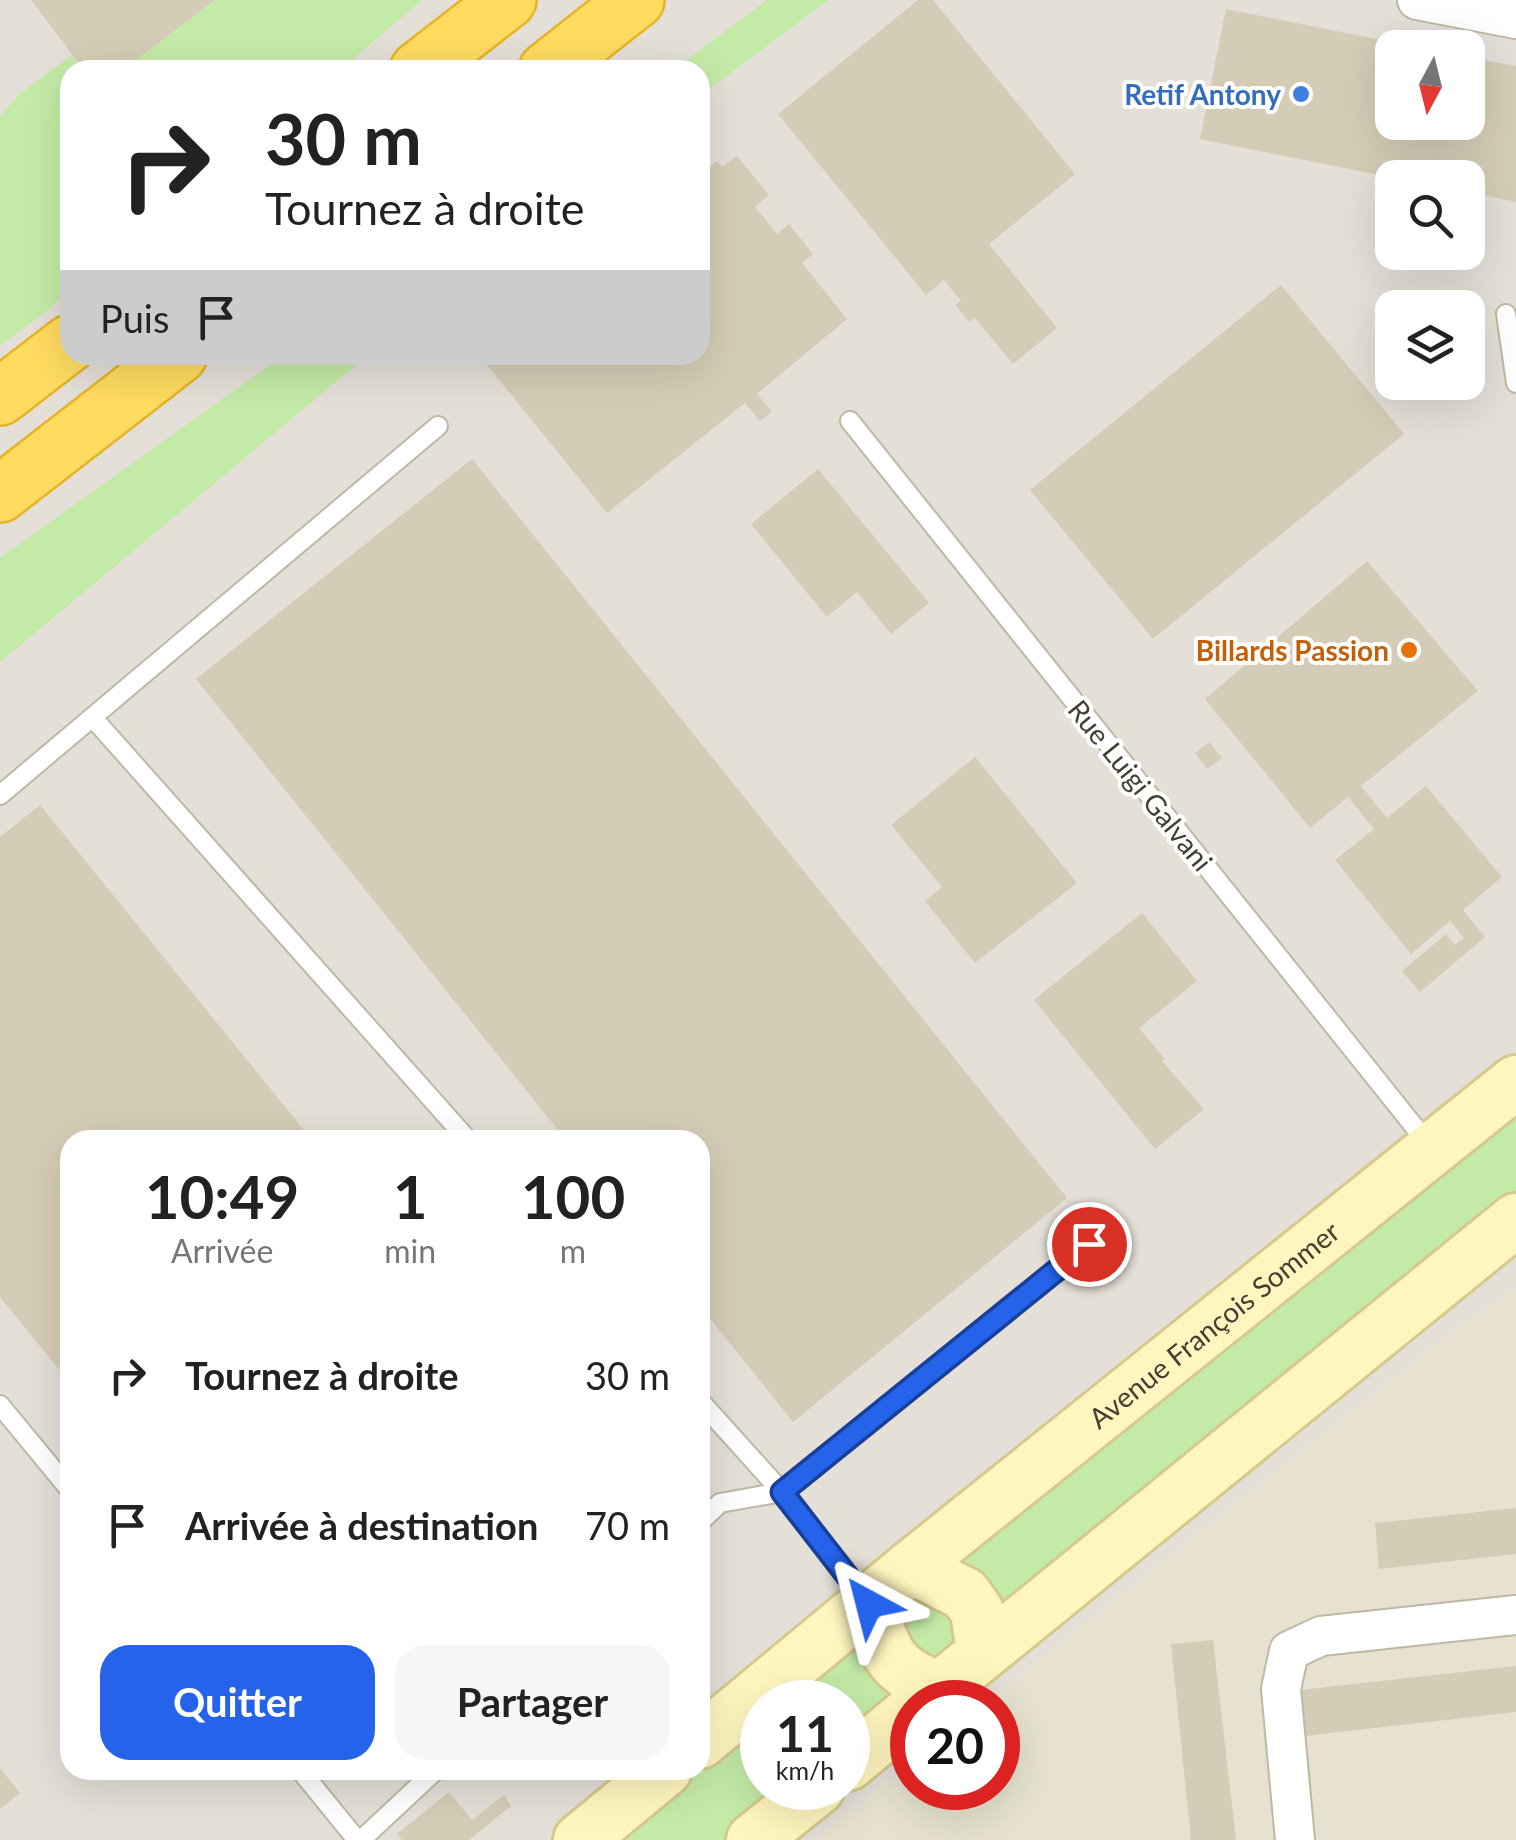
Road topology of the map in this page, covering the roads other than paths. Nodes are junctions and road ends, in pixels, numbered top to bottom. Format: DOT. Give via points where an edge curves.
graph roads {
  1 [pos="508,0"];
  2 [pos="636,0"];
  3 [pos="1417,0"];
  4 [pos="1516,19"];
  5 [pos="431,60"];
  6 [pos="559,60"];
  7 [pos="1506,314"];
  8 [pos="60,350"];
  9 [pos="166,365"];
  10 [pos="1516,383"];
  11 [pos="0,397"];
  12 [pos="850,421"];
  13 [pos="438,426"];
  14 [pos="0,494"];
  15 [pos="93,718"];
  16 [pos="0,795"];
  17 [pos="1516,1082"];
  18 [pos="459,1130"];
  19 [pos="1432,1150"];
  20 [pos="1516,1220"];
  21 [pos="1089,1244"];
  22 [pos="0,1404"];
  23 [pos="710,1412"];
  24 [pos="60,1478"];
  25 [pos="782,1492"];
  26 [pos="710,1512"];
  27 [pos="911,1568"];
  28 [pos="869,1604"];
  29 [pos="1516,1616"];
  30 [pos="982,1653"];
  31 [pos="908,1680"];
  32 [pos="950,1680"];
  33 [pos="890,1730"];
  34 [pos="710,1734"];
  35 [pos="870,1746"];
  36 [pos="308,1780"];
  37 [pos="425,1780"];
  38 [pos="654,1780"];
  39 [pos="791,1810"];
  40 [pos="359,1840"];
  41 [pos="580,1840"];
  42 [pos="754,1840"];
  43 [pos="1295,1840"];
  1 -- 5 [label="highway"];
  2 -- 6 [label="highway"];
  3 -- 4 [label="street"];
  7 -- 10 [label="lane"];
  8 -- 11 [label="highway"];
  9 -- 14 [label="highway"];
  12 -- 19 [label="lane, Rue Luigi Galvani"];
  13 -- 15 [label="lane"];
  15 -- 16 [label="lane"];
  15 -- 18 [label="lane"];
  17 -- 19 [label="street, Avenue François Sommer"];
  19 -- 27 [label="street, Avenue François Sommer"];
  20 -- 30 [label="street"];
  21 -- 25 [label="lane"];
  22 -- 24 [label="lane"];
  23 -- 25 [label="lane"];
  25 -- 26 [label="lane" via="720,1503"];
  25 -- 28 [label="lane"];
  27 -- 28 [label="street"];
  27 -- 30 [label="street" via="965,1594 977,1611"];
  28 -- 31 [label="street" via="887,1652"];
  28 -- 34 [label="street"];
  29 -- 43 [label="street" via="1321,1636 1289,1651 1281,1689"];
  30 -- 32 [label="street"];
  33 -- 35 [label="street"];
  36 -- 40 [label="lane"];
  37 -- 40 [label="lane"];
  38 -- 41 [label="street"];
  39 -- 42 [label="street"];
}
